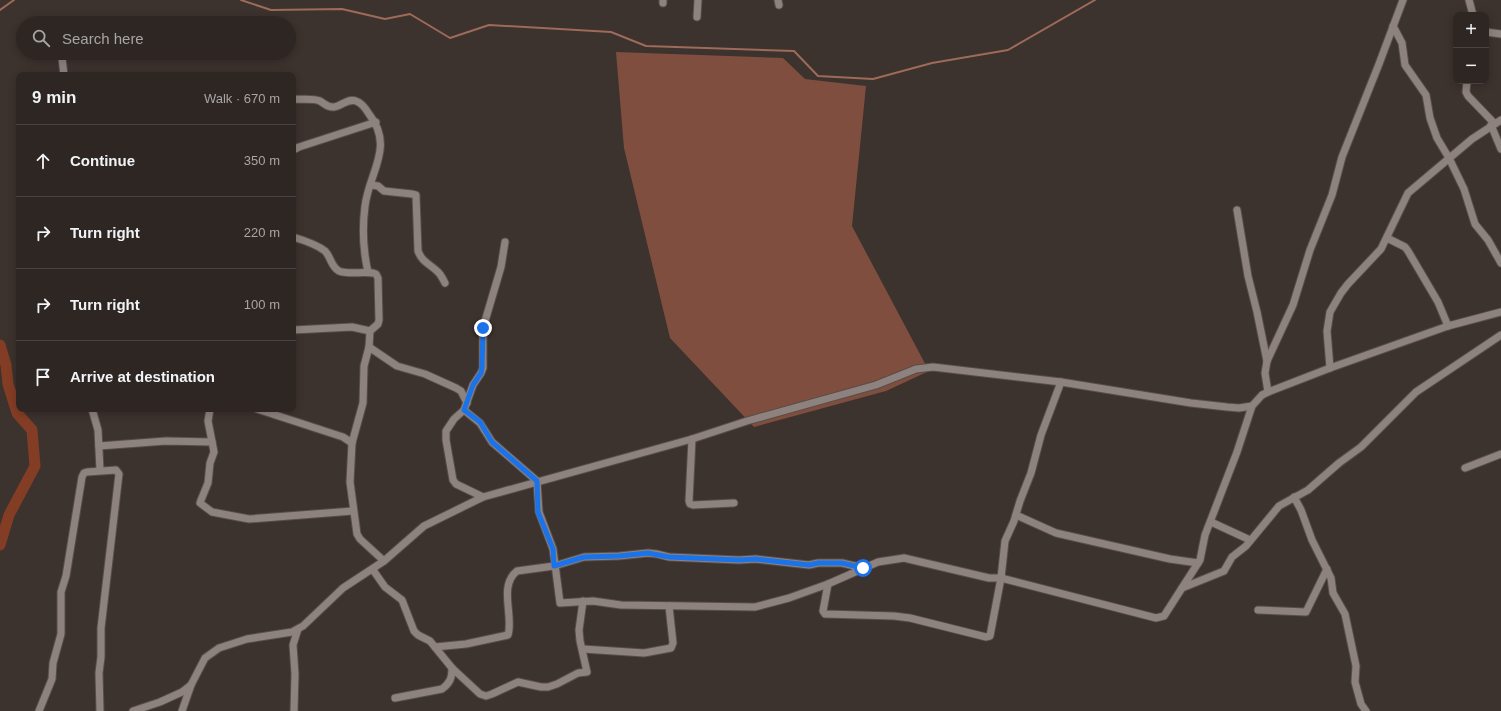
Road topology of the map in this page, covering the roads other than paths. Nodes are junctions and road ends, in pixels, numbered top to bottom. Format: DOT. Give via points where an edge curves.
graph roads {
  1 [pos="698,0"];
  2 [pos="1403,0"];
  3 [pos="1469,0"];
  4 [pos="1472,12"];
  5 [pos="697,17"];
  6 [pos="1393,26"];
  7 [pos="1489,32"];
  8 [pos="1501,34"];
  9 [pos="62,60"];
  10 [pos="64,72"];
  11 [pos="1467,84"];
  12 [pos="296,99"];
  13 [pos="1501,120"];
  14 [pos="376,122"];
  15 [pos="1492,124"];
  16 [pos="296,148"];
  17 [pos="1501,149"];
  18 [pos="1449,158"];
  19 [pos="371,185"];
  20 [pos="1237,210"];
  21 [pos="1387,238"];
  22 [pos="296,239"];
  23 [pos="505,242"];
  24 [pos="1501,263"];
  25 [pos="368,272"];
  26 [pos="445,283"];
  27 [pos="1501,312"];
  28 [pos="1448,326"];
  29 [pos="296,330"];
  30 [pos="370,331"];
  31 [pos="1501,335"];
  32 [pos="369,347"];
  33 [pos="1267,361"];
  34 [pos="1330,368"];
  35 [pos="1061,382"];
  36 [pos="1268,392"];
  37 [pos="467,403"];
  38 [pos="1252,406"];
  39 [pos="464,410"];
  40 [pos="93,412"];
  41 [pos="210,412"];
  42 [pos="266,412"];
  43 [pos="692,439"];
  44 [pos="212,442"];
  45 [pos="352,443"];
  46 [pos="99,446"];
  47 [pos="1501,454"];
  48 [pos="1465,468"];
  49 [pos="100,470"];
  50 [pos="537,481"];
  51 [pos="483,497"];
  52 [pos="1294,497"];
  53 [pos="734,503"];
  54 [pos="353,511"];
  55 [pos="1016,515"];
  56 [pos="1211,522"];
  57 [pos="1250,540"];
  58 [pos="384,561"];
  59 [pos="1198,563"];
  60 [pos="554,566"];
  61 [pos="863,568"];
  62 [pos="1327,569"];
  63 [pos="372,570"];
  64 [pos="1001,578"];
  65 [pos="828,584"];
  66 [pos="1182,588"];
  67 [pos="583,601"];
  68 [pos="669,606"];
  69 [pos="1258,610"];
  70 [pos="298,629"];
  71 [pos="435,646"];
  72 [pos="583,649"];
  73 [pos="452,668"];
  74 [pos="191,685"];
  75 [pos="395,698"];
  76 [pos="40,711"];
  77 [pos="100,711"];
  78 [pos="133,711"];
  79 [pos="182,711"];
  80 [pos="294,711"];
  81 [pos="1366,711"];
  1 -- 5 [label="street"];
  2 -- 6 [label="street"];
  3 -- 4 [label="street"];
  6 -- 18 [label="street" via="1402,43 1406,65 1426,95 1437,138"];
  6 -- 33 [label="street" via="1340,162 1332,195 1310,250 1293,305"];
  7 -- 8 [label="street"];
  9 -- 10 [label="street"];
  11 -- 15 [label="street" via="1468,96"];
  12 -- 14 [label="street" via="315,100 329,107 350,100 356,101 363,105"];
  13 -- 15 [label="street"];
  14 -- 16 [label="street"];
  14 -- 19 [label="street" via="380,153"];
  15 -- 17 [label="street"];
  15 -- 18 [label="street"];
  18 -- 21 [label="street" via="1408,194"];
  18 -- 24 [label="street" via="1464,189 1475,224"];
  19 -- 25 [label="street" via="365,204 363,229"];
  19 -- 26 [label="street" via="378,186 384,191 416,195 418,251 420,257 438,271"];
  20 -- 33 [label="street" via="1248,276"];
  21 -- 28 [label="street" via="1408,251 1438,302"];
  21 -- 34 [label="street" via="1377,254 1341,293 1330,312 1327,331"];
  22 -- 25 [label="street" via="325,251 332,265 342,272"];
  23 -- 37 [label="street" via="501,267 483,328 481,373 473,385"];
  25 -- 30 [label="street" via="376,274 378,278 378,324"];
  27 -- 28 [label="street"];
  28 -- 34 [label="street"];
  29 -- 30 [label="street" via="359,328"];
  30 -- 32 [label="street"];
  31 -- 52 [label="street" via="1416,392 1367,442 1308,490"];
  32 -- 37 [label="street" via="398,366 425,374 456,388 461,391"];
  32 -- 45 [label="street" via="364,366 362,410"];
  33 -- 36 [label="street" via="1264,373"];
  34 -- 36 [label="street"];
  35 -- 38 [label="street" via="1196,404 1239,408"];
  35 -- 43 [label="street" via="922,367 876,386 747,421"];
  35 -- 55 [label="street"];
  36 -- 38 [label="street"];
  37 -- 39 [label="street"];
  38 -- 56 [label="street"];
  39 -- 50 [label="street" via="480,422 492,442"];
  39 -- 51 [label="street" via="446,431 453,480 456,484"];
  40 -- 46 [label="street"];
  41 -- 44 [label="street" via="208,421"];
  42 -- 45 [label="street" via="343,437"];
  43 -- 50 [label="street"];
  43 -- 53 [label="street" via="690,504"];
  44 -- 46 [label="street" via="166,441"];
  44 -- 54 [label="street" via="214,452 208,483 200,503 212,512 249,519"];
  45 -- 54 [label="street" via="350,475"];
  46 -- 49 [label="street"];
  47 -- 48 [label="street"];
  49 -- 76 [label="street" via="84,473 82,477 66,576 60,592 61,634 53,663 52,679"];
  49 -- 77 [label="street" via="116,470 119,474 101,628"];
  50 -- 51 [label="street"];
  50 -- 60 [label="street" via="538,512 553,549"];
  51 -- 58 [label="street" via="424,526"];
  52 -- 57 [label="street" via="1279,506"];
  52 -- 62 [label="street"];
  54 -- 58 [label="street" via="360,539"];
  55 -- 59 [label="street" via="1056,533"];
  55 -- 64 [label="street" via="1004,546"];
  56 -- 57 [label="street"];
  56 -- 59 [label="street"];
  57 -- 66 [label="street" via="1232,557 1221,574"];
  58 -- 63 [label="street"];
  59 -- 66 [label="street"];
  60 -- 61 [label="street" via="584,557 648,553 669,557 756,559 809,565 842,563"];
  60 -- 67 [label="street" via="560,603"];
  60 -- 71 [label="street" via="517,571 514,574 507,592 510,618 508,635 466,644"];
  61 -- 64 [label="street" via="878,562 904,558 989,578"];
  61 -- 65 [label="street"];
  62 -- 69 [label="street" via="1306,612"];
  62 -- 81 [label="street" via="1335,596 1345,614 1356,666 1355,682 1361,704"];
  63 -- 70 [label="street" via="343,588"];
  63 -- 71 [label="street" via="384,587 402,600 414,631"];
  64 -- 65 [label="street" via="992,631 990,636 986,637 910,618 824,614"];
  64 -- 66 [label="street" via="1156,618 1164,616"];
  65 -- 68 [label="street" via="755,607"];
  67 -- 68 [label="street"];
  67 -- 72 [label="street" via="579,630"];
  68 -- 72 [label="street" via="673,644 671,648 644,653"];
  70 -- 74 [label="street" via="247,639 219,648 205,658"];
  70 -- 80 [label="street" via="293,645"];
  71 -- 73 [label="street"];
  72 -- 73 [label="street" via="587,672 578,673 548,687 518,682 486,696 475,690"];
  73 -- 75 [label="street" via="452,677 448,685 442,689"];
  74 -- 78 [label="street" via="175,696"];
  74 -- 79 [label="street"];
}
